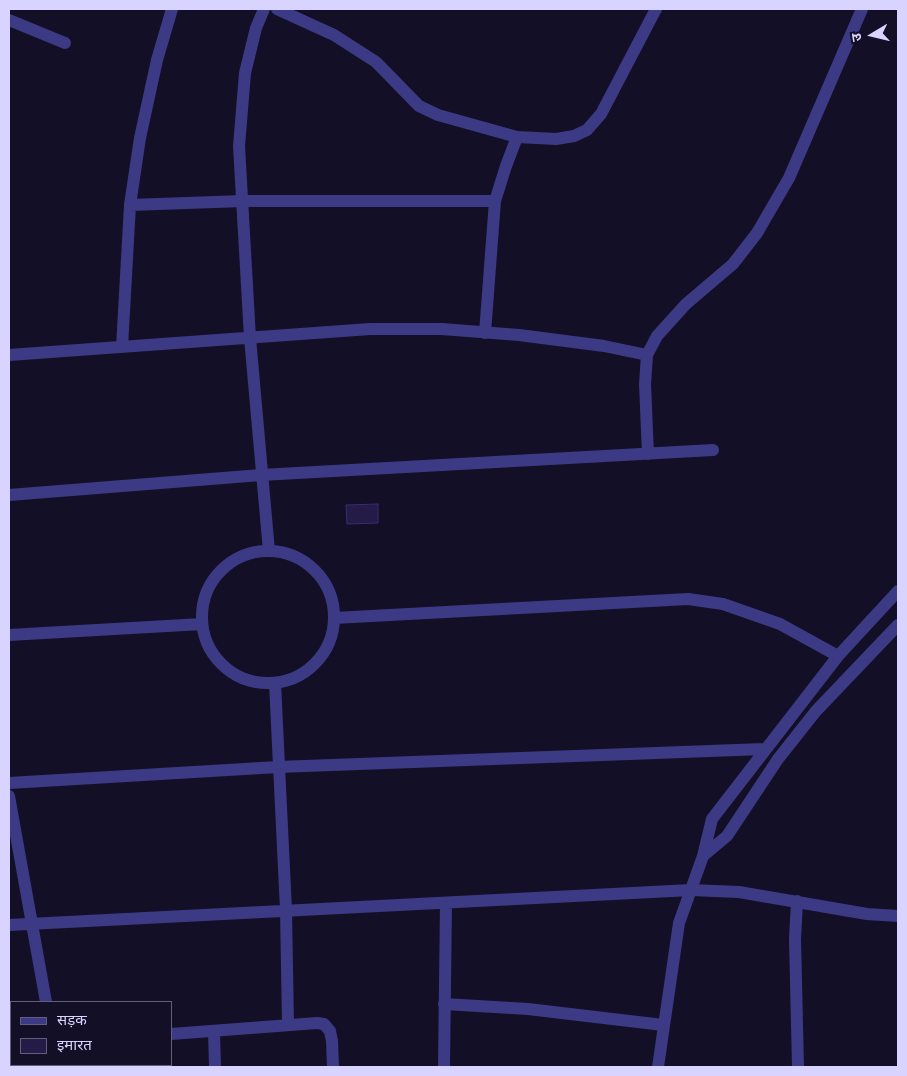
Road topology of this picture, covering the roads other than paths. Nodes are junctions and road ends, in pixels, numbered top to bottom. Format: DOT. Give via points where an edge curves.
graph roads {
  1 [pos="172,9"];
  2 [pos="264,9"];
  3 [pos="277,9"];
  4 [pos="656,9"];
  5 [pos="862,9"];
  6 [pos="9,20"];
  7 [pos="64,43"];
  8 [pos="517,137"];
  9 [pos="243,201"];
  10 [pos="495,201"];
  11 [pos="130,205"];
  12 [pos="485,333"];
  13 [pos="250,338"];
  14 [pos="122,347"];
  15 [pos="9,355"];
  16 [pos="647,355"];
  17 [pos="713,450"];
  18 [pos="648,454"];
  19 [pos="261,474"];
  20 [pos="9,495"];
  21 [pos="269,551"];
  22 [pos="898,591"];
  23 [pos="334,618"];
  24 [pos="202,624"];
  25 [pos="898,624"];
  26 [pos="9,635"];
  27 [pos="838,656"];
  28 [pos="275,683"];
  29 [pos="764,749"];
  30 [pos="278,767"];
  31 [pos="9,782"];
  32 [pos="9,796"];
  33 [pos="703,856"];
  34 [pos="691,890"];
  35 [pos="797,901"];
  36 [pos="446,904"];
  37 [pos="286,910"];
  38 [pos="898,916"];
  39 [pos="32,923"];
  40 [pos="9,925"];
  41 [pos="46,1001"];
  42 [pos="444,1004"];
  43 [pos="288,1024"];
  44 [pos="663,1025"];
  45 [pos="214,1031"];
  46 [pos="172,1034"];
  47 [pos="215,1067"];
  48 [pos="333,1067"];
  49 [pos="444,1067"];
  50 [pos="658,1067"];
  51 [pos="798,1067"];
  1 -- 11 [label="street" via="140,138"];
  2 -- 9 [label="street" via="245,73 240,146"];
  3 -- 8 [label="street" via="334,35 376,62 419,106 438,115"];
  4 -- 8 [label="street" via="601,114 587,130 556,139"];
  5 -- 16 [label="street" via="789,178 757,233 733,264 686,304 656,336"];
  6 -- 7 [label="street"];
  8 -- 10 [label="street"];
  9 -- 10 [label="street"];
  9 -- 11 [label="street"];
  9 -- 13 [label="street"];
  10 -- 12 [label="street"];
  11 -- 14 [label="street"];
  12 -- 13 [label="street" via="370,328"];
  12 -- 16 [label="street" via="596,345"];
  13 -- 14 [label="street"];
  13 -- 19 [label="street"];
  14 -- 15 [label="street"];
  16 -- 18 [label="street"];
  17 -- 18 [label="street"];
  18 -- 19 [label="street"];
  19 -- 20 [label="street"];
  19 -- 21 [label="street"];
  21 -- 23 [label="street" via="290,554 308,564 322,579 331,598"];
  21 -- 24 [label="street" via="247,554 228,564 213,581 204,602"];
  22 -- 27 [label="street"];
  23 -- 27 [label="street" via="688,599 723,604 780,624"];
  23 -- 28 [label="street" via="331,637 310,668"];
  24 -- 26 [label="street"];
  24 -- 28 [label="street" via="208,644 219,661 235,674 254,682"];
  25 -- 33 [label="street" via="816,711 778,759 727,836"];
  27 -- 29 [label="street"];
  28 -- 30 [label="street"];
  29 -- 30 [label="street"];
  29 -- 33 [label="street" via="712,819"];
  30 -- 31 [label="street"];
  30 -- 37 [label="street"];
  32 -- 39 [label="street"];
  33 -- 34 [label="street"];
  34 -- 35 [label="street" via="739,892"];
  34 -- 36 [label="street"];
  34 -- 44 [label="street" via="679,923"];
  35 -- 38 [label="street"];
  35 -- 51 [label="street"];
  36 -- 37 [label="street"];
  36 -- 42 [label="street"];
  37 -- 39 [label="street"];
  37 -- 43 [label="street"];
  39 -- 40 [label="street"];
  39 -- 41 [label="street"];
  42 -- 44 [label="street" via="528,1009"];
  42 -- 49 [label="street"];
  43 -- 45 [label="street"];
  43 -- 48 [label="street" via="324,1024 330,1031"];
  44 -- 50 [label="street"];
  45 -- 46 [label="street"];
  45 -- 47 [label="street"];
}
